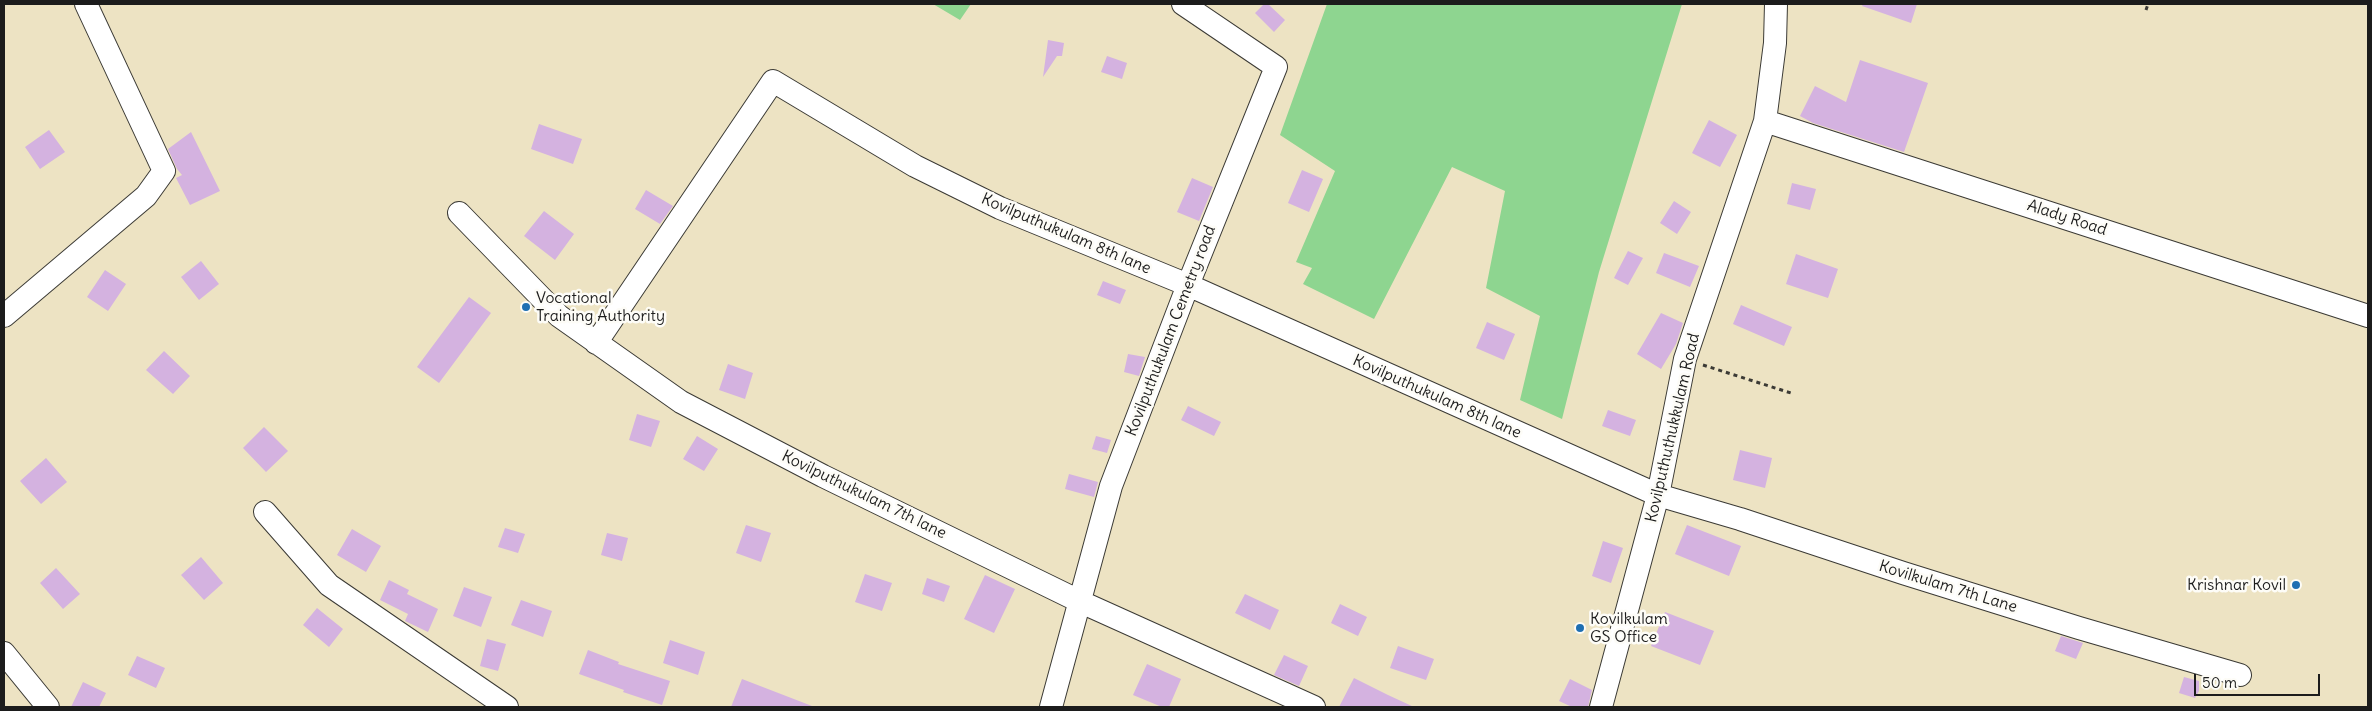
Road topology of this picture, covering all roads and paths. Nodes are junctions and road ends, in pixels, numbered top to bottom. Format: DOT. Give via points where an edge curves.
graph roads {
  1 [pos="86,4"];
  2 [pos="1183,4"];
  3 [pos="1776,4"];
  4 [pos="2148,4"];
  5 [pos="2146,10"];
  6 [pos="1765,121"];
  7 [pos="459,213"];
  8 [pos="1188,285"];
  9 [pos="4,316"];
  10 [pos="2368,316"];
  11 [pos="596,342"];
  12 [pos="1685,359"];
  13 [pos="1794,394"];
  14 [pos="1658,496"];
  15 [pos="265,512"];
  16 [pos="1081,602"];
  17 [pos="4,653"];
  18 [pos="2240,675"];
  19 [pos="48,707"];
  20 [pos="507,707"];
  21 [pos="1050,707"];
  22 [pos="1314,707"];
  23 [pos="1601,707"];
  1 -- 9 [label="street" via="164,171 146,196"];
  2 -- 8 [label="street, Kovilputhukulam Cemetry road" via="1276,67"];
  3 -- 6 [label="street, Kovilputhuthukkulam Road" via="1775,43"];
  4 -- 5 [label="path"];
  6 -- 10 [label="street, Alady Road"];
  6 -- 12 [label="street, Kovilputhuthukkulam Road"];
  7 -- 11 [label="street, Kovilputhukulam 7th lane" via="558,316"];
  8 -- 11 [label="street, Kovilputhukulam 8th lane" via="1000,208 915,166 774,81"];
  8 -- 14 [label="street, Kovilputhukulam 8th lane"];
  8 -- 16 [label="street, Kovilputhukulam Cemetry road" via="1111,486"];
  11 -- 16 [label="street, Kovilputhukulam 7th lane" via="681,402 823,476"];
  12 -- 13 [label="path"];
  12 -- 14 [label="street, Kovilputhuthukkulam Road"];
  14 -- 18 [label="street, Kovilkulam 7th Lane"];
  14 -- 23 [label="street, Kovilputhuthukkulam Road"];
  15 -- 20 [label="street" via="329,585"];
  16 -- 21 [label="street, Kovilputhukulam Cemetry road"];
  16 -- 22 [label="street, Kovilputhukulam 7th lane"];
  17 -- 19 [label="street"];
}
